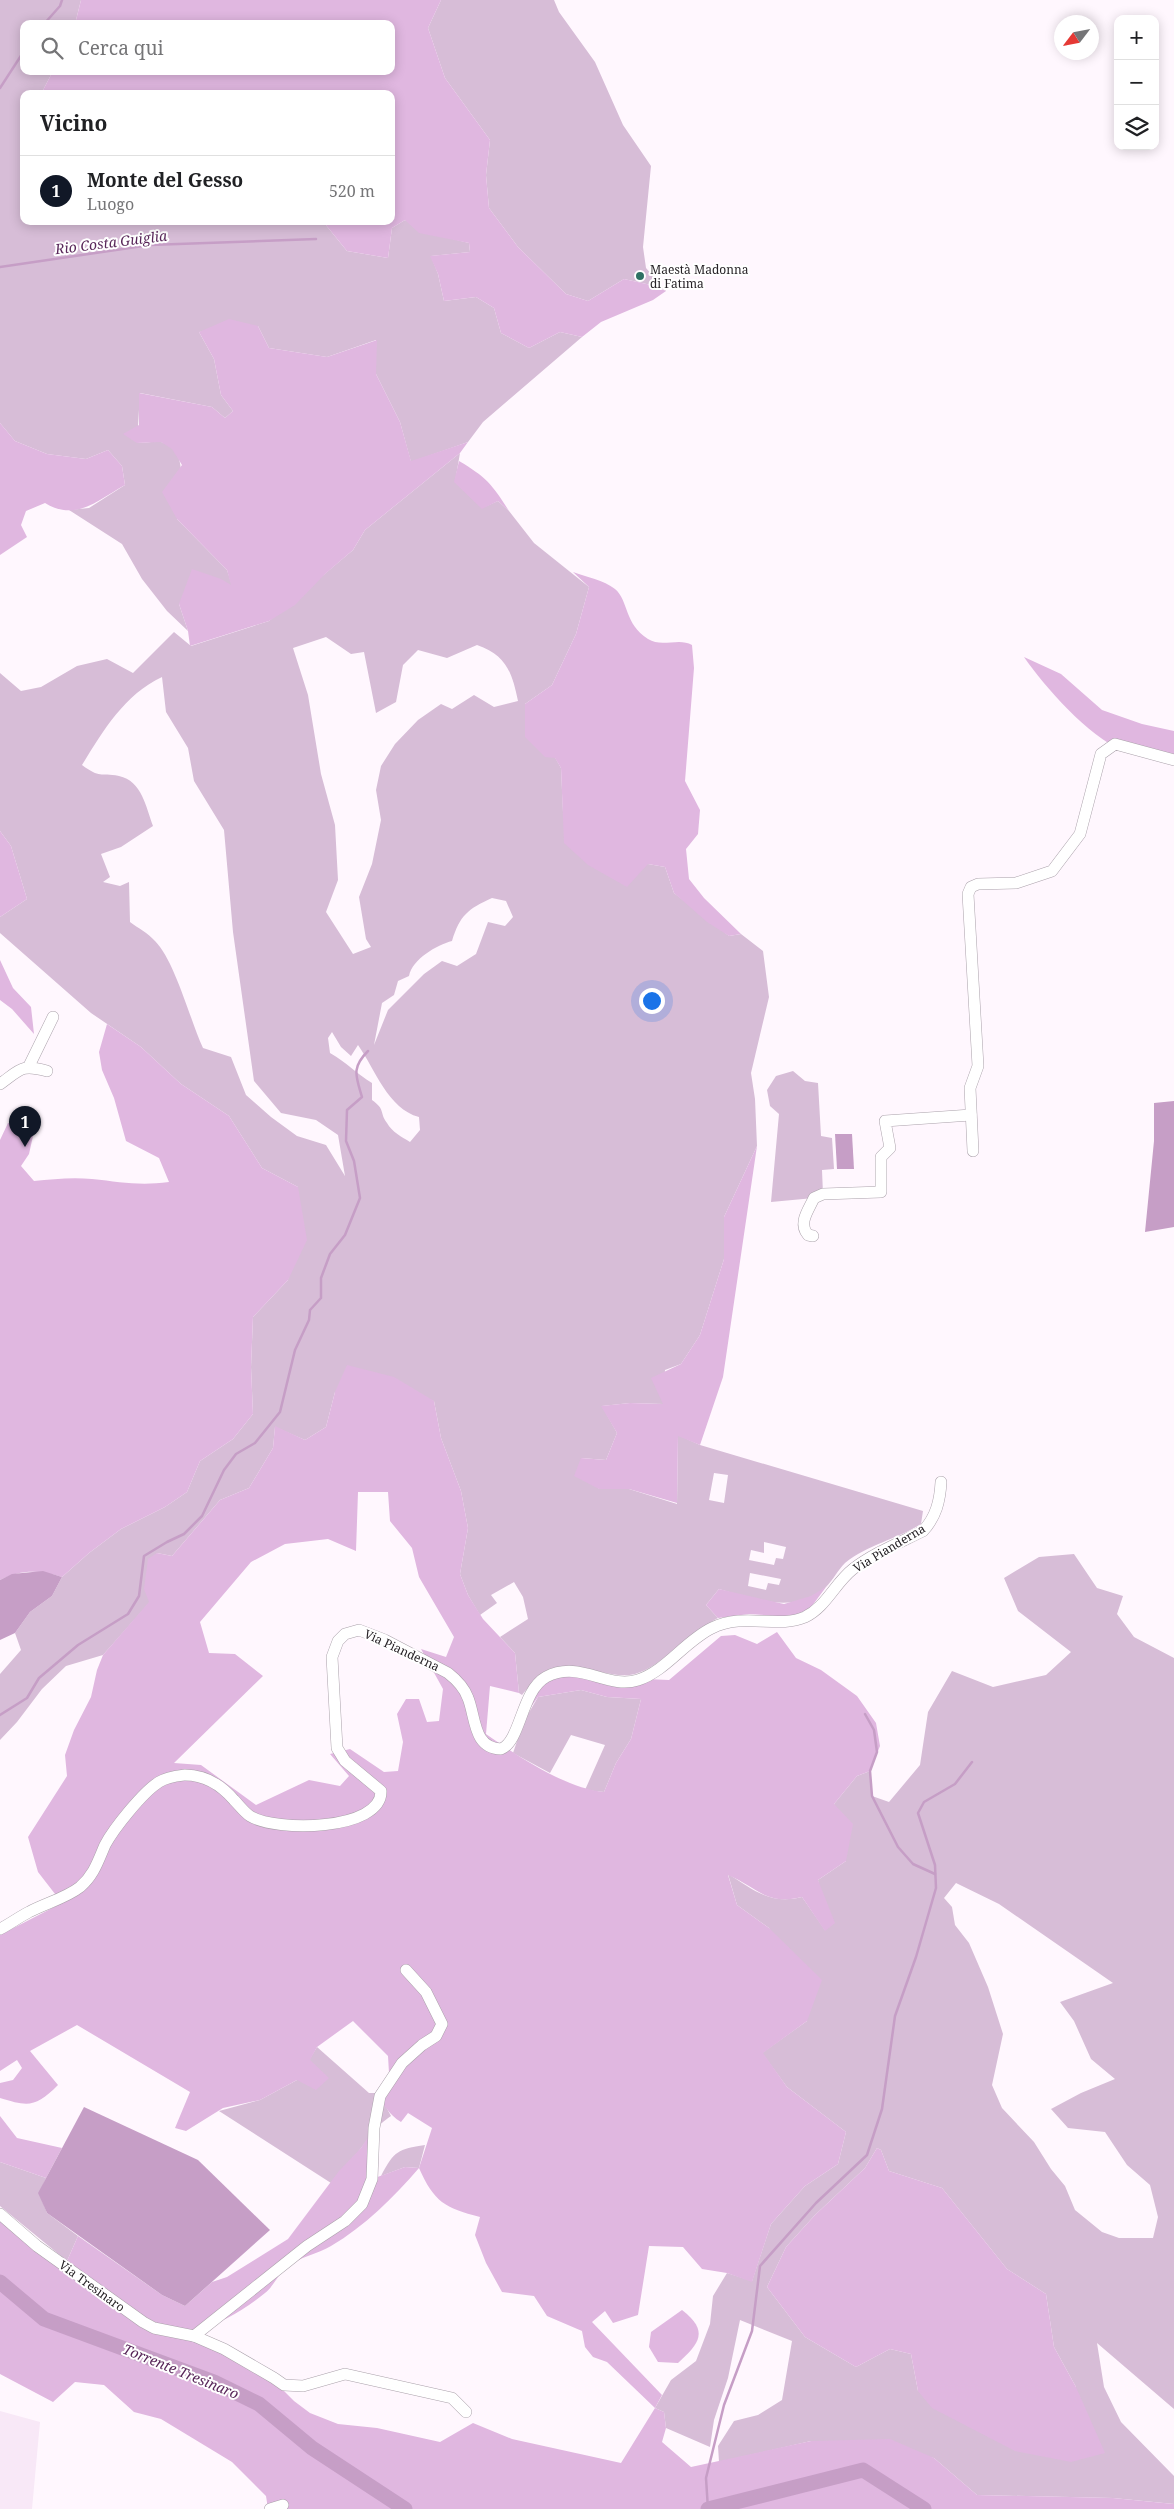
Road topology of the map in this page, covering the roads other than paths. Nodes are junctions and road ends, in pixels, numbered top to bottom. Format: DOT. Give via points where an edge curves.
graph roads {
  1 [pos="1174,760"];
  2 [pos="53,1017"];
  3 [pos="29,1066"];
  4 [pos="47,1070"];
  5 [pos="0,1084"];
  6 [pos="971,1115"];
  7 [pos="973,1151"];
  8 [pos="813,1236"];
  9 [pos="941,1482"];
  10 [pos="0,1930"];
  11 [pos="406,1970"];
  12 [pos="0,2214"];
  13 [pos="194,2336"];
  14 [pos="466,2412"];
  15 [pos="283,2505"];
  16 [pos="270,2509"];
  1 -- 6 [label="street" via="1115,744 1101,754 1080,834 1052,872 1016,883 971,887 968,894 978,1066 970,1088"];
  2 -- 3 [label="street"];
  3 -- 4 [label="street"];
  3 -- 5 [label="street"];
  6 -- 7 [label="street"];
  6 -- 8 [label="street" via="886,1120 890,1148 881,1157 881,1192 823,1194 814,1198 803,1222 803,1228"];
  9 -- 10 [label="street, Via Pianderna" via="938,1504 929,1524 852,1570 812,1613 792,1620 746,1619 721,1624 699,1636 654,1671 630,1682 572,1670 552,1675 535,1687 511,1742 502,1749 486,1746 478,1736 468,1697 448,1673 374,1635 359,1630 345,1634 338,1641 332,1657 337,1748 345,1761 381,1790 376,1806 331,1825 266,1822 250,1816 227,1792 206,1779 174,1776 159,1782 125,1818 109,1839 93,1874 80,1888"];
  11 -- 13 [label="street" via="426,1992 442,2024 436,2036 402,2063 380,2096 374,2128 372,2179 362,2204 345,2221 307,2246"];
  12 -- 13 [label="street, Via Tresinaro" via="45,2252 143,2322 154,2328"];
  13 -- 14 [label="street, Via Tresinaro" via="224,2349 284,2385 303,2386 345,2374 452,2398"];
  15 -- 16 [label="street"];
}
